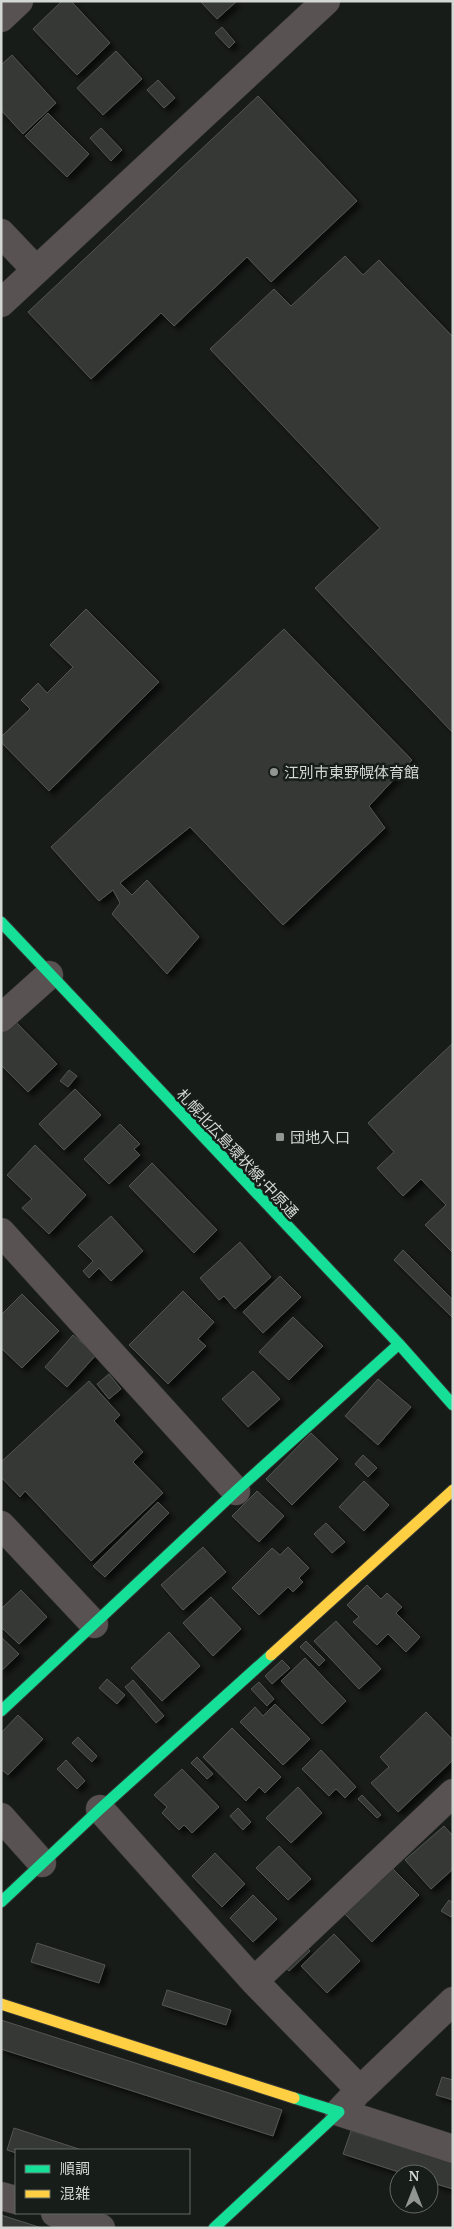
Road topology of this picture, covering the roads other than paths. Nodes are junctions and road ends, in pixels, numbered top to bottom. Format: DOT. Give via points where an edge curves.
graph roads {
  1 [pos="19,1"];
  2 [pos="326,1"];
  3 [pos="1,18"];
  4 [pos="1,233"];
  5 [pos="36,270"];
  6 [pos="1,303"];
  7 [pos="1,922"];
  8 [pos="49,975"];
  9 [pos="1,1018"];
  10 [pos="1,1232"];
  11 [pos="399,1344"];
  12 [pos="453,1405"];
  13 [pos="236,1490"];
  14 [pos="453,1490"];
  15 [pos="1,1525"];
  16 [pos="94,1624"];
  17 [pos="1,1711"];
  18 [pos="453,1793"];
  19 [pos="100,1809"];
  20 [pos="1,1817"];
  21 [pos="42,1863"];
  22 [pos="1,1902"];
  23 [pos="254,1981"];
  24 [pos="453,2001"];
  25 [pos="1,2004"];
  26 [pos="360,2090"];
  27 [pos="339,2112"];
  28 [pos="453,2148"];
  29 [pos="1,2196"];
  30 [pos="15,2200"];
  31 [pos="58,2214"];
  32 [pos="101,2228"];
  33 [pos="214,2228"];
  1 -- 3 [label="street"];
  2 -- 5 [label="street"];
  4 -- 5 [label="street"];
  5 -- 6 [label="street"];
  7 -- 8 [label="street, 札幌北広島環状線;中原通"];
  8 -- 9 [label="street"];
  8 -- 11 [label="street, 札幌北広島環状線;中原通"];
  10 -- 13 [label="street"];
  11 -- 12 [label="street, 札幌北広島環状線;中原通"];
  11 -- 13 [label="street"];
  13 -- 16 [label="street"];
  14 -- 19 [label="street"];
  15 -- 16 [label="street"];
  16 -- 17 [label="street"];
  18 -- 23 [label="street"];
  19 -- 21 [label="street"];
  19 -- 23 [label="street"];
  20 -- 21 [label="street"];
  21 -- 22 [label="street"];
  23 -- 26 [label="street"];
  24 -- 26 [label="street"];
  25 -- 27 [label="street"];
  26 -- 27 [label="street"];
  27 -- 28 [label="street"];
  27 -- 33 [label="street"];
  29 -- 30 [label="street"];
  31 -- 32 [label="street"];
}
